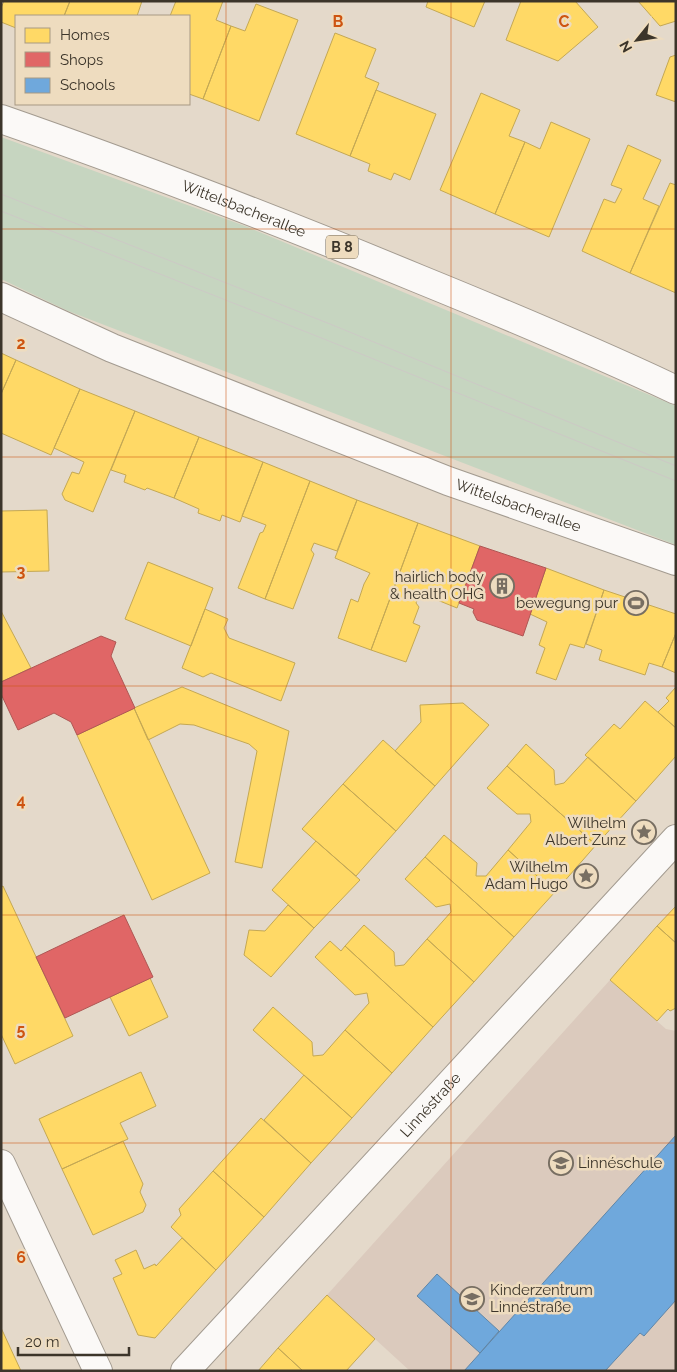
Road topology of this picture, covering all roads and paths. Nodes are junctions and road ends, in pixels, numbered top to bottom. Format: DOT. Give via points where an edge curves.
graph roads {
  1 [pos="1,120"];
  2 [pos="1,297"];
  3 [pos="676,390"];
  4 [pos="676,561"];
  5 [pos="676,839"];
  6 [pos="1,1164"];
  7 [pos="98,1371"];
  8 [pos="185,1371"];
  1 -- 3 [label="main road, Wittelsbacherallee / B 8" via="71,143 306,232 580,345"];
  2 -- 4 [label="main road, Wittelsbacherallee" via="112,348 448,481"];
  5 -- 8 [label="main road, Linnéstraße"];
  6 -- 7 [label="main road"];
}
